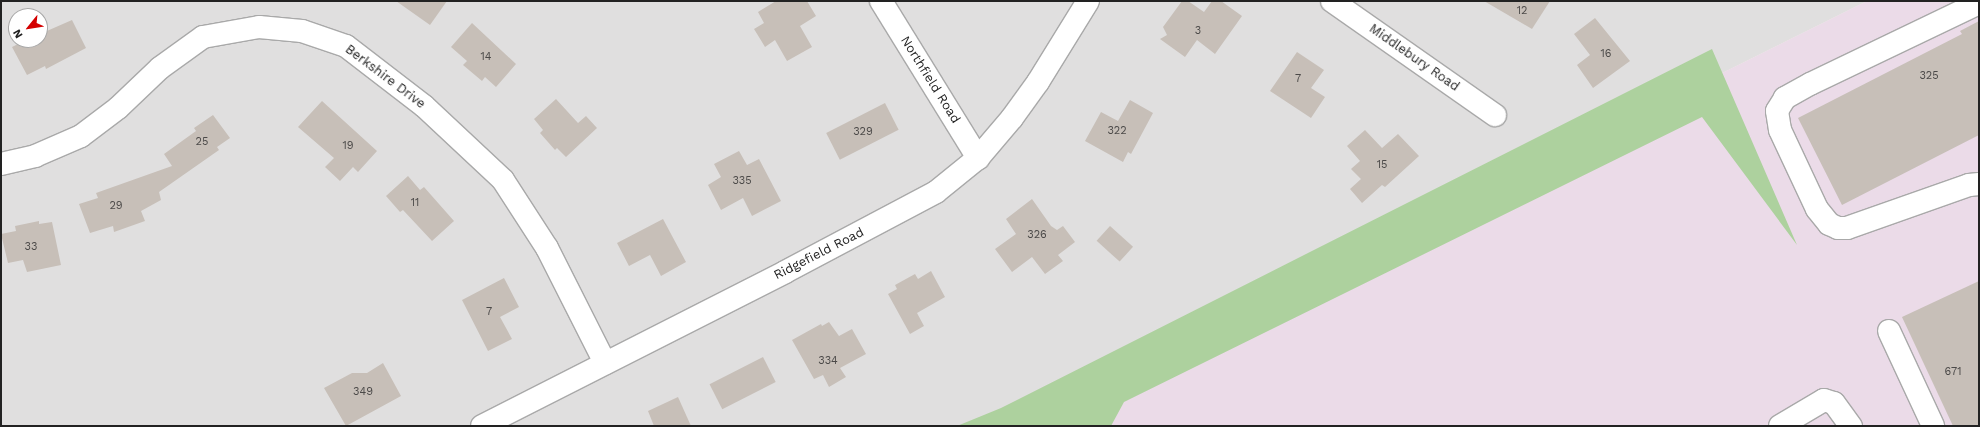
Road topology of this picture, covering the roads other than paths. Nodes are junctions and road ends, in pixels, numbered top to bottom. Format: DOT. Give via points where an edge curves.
graph roads {
  1 [pos="881,1"];
  2 [pos="1088,1"];
  3 [pos="1332,1"];
  4 [pos="1979,3"];
  5 [pos="1495,115"];
  6 [pos="978,158"];
  7 [pos="1,164"];
  8 [pos="1979,184"];
  9 [pos="1890,331"];
  10 [pos="605,363"];
  11 [pos="482,426"];
  12 [pos="1780,426"];
  13 [pos="1851,426"];
  14 [pos="1933,426"];
  1 -- 6 [label="street, Northfield Road"];
  2 -- 6 [label="street, Ridgefield Road" via="1038,82"];
  3 -- 5 [label="street, Middlebury Road"];
  4 -- 8 [label="street" via="1810,84 1785,98 1777,111 1780,130 1817,209 1829,224 1838,228 1847,228 1969,185"];
  6 -- 10 [label="street, Ridgefield Road" via="936,192 896,215"];
  7 -- 10 [label="street, Berkshire Drive" via="35,156 81,136 118,108 160,68 203,37 259,27 302,31 346,46 424,106 503,180 547,248"];
  9 -- 14 [label="street"];
  10 -- 11 [label="street, Ridgefield Road"];
  12 -- 13 [label="street" via="1824,400 1834,402"];
}
